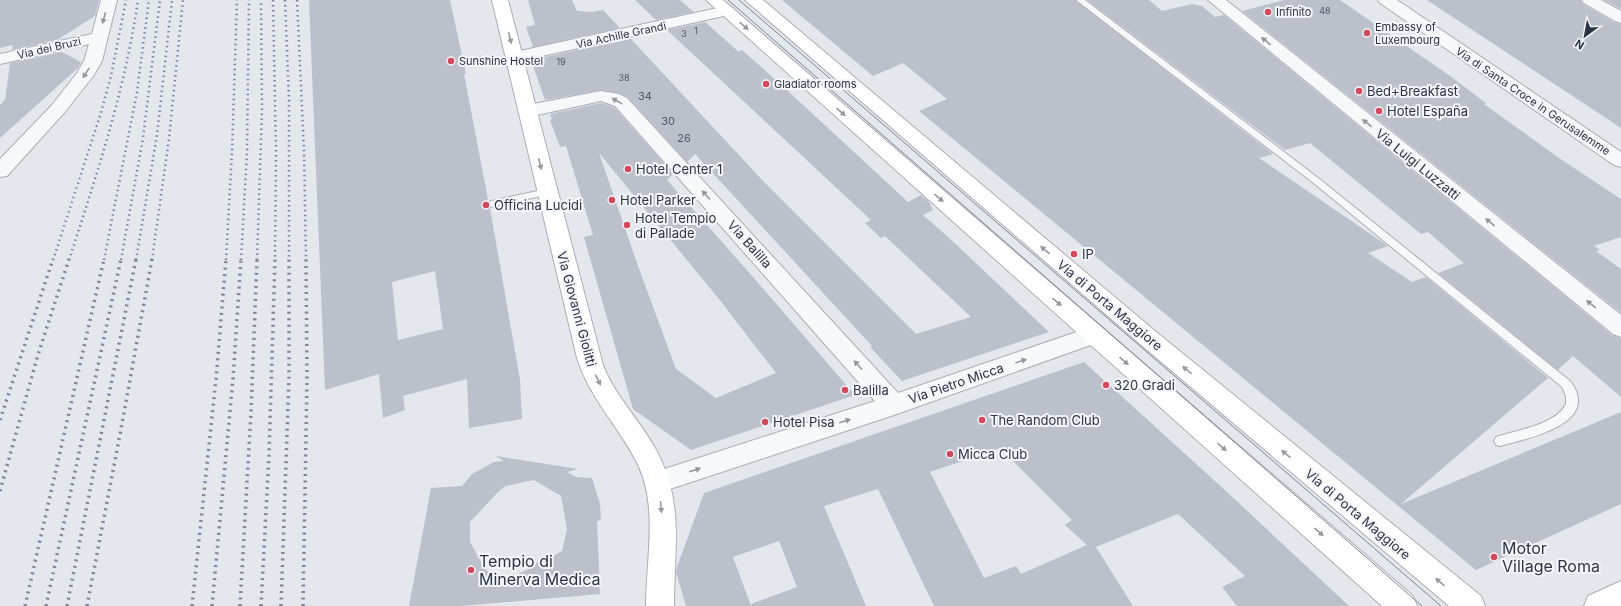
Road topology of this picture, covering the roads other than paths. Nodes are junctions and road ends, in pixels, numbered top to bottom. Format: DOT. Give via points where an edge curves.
graph roads {
  1 [pos="109,0"];
  2 [pos="500,0"];
  3 [pos="753,0"];
  4 [pos="1080,0"];
  5 [pos="1386,0"];
  6 [pos="1590,0"];
  7 [pos="1220,1"];
  8 [pos="721,6"];
  9 [pos="1621,18"];
  10 [pos="99,37"];
  11 [pos="515,57"];
  12 [pos="0,59"];
  13 [pos="528,111"];
  14 [pos="1621,161"];
  15 [pos="0,171"];
  16 [pos="547,192"];
  17 [pos="491,204"];
  18 [pos="1621,328"];
  19 [pos="1094,335"];
  20 [pos="894,404"];
  21 [pos="1500,440"];
  22 [pos="658,482"];
  23 [pos="1621,595"];
  24 [pos="660,606"];
  25 [pos="1403,606"];
  26 [pos="1470,606"];
  27 [pos="1598,606"];
  1 -- 10 [label="street, one-way"];
  2 -- 11 [label="main road, Via Giovanni Giolitti, one-way"];
  26 -- 3 [label="main road, Via di Porta Maggiore, one-way" via="1146,337"];
  4 -- 21 [label="lane" via="1325,188 1566,384 1572,404 1565,416 1551,424"];
  5 -- 14 [label="street, Via di Santa Croce in Gerusalemme"];
  6 -- 9 [label="street"];
  18 -- 7 [label="street, Via Luigi Luzzatti, one-way"];
  8 -- 11 [label="street, Via Achille Grandi"];
  8 -- 19 [label="main road, one-way"];
  10 -- 12 [label="street, Via dei Bruzi"];
  10 -- 15 [label="street, one-way" via="93,61 80,82"];
  11 -- 13 [label="main road, Via Giovanni Giolitti"];
  13 -- 16 [label="main road, Via Giovanni Giolitti, one-way"];
  20 -- 13 [label="street, Via Balilla, one-way" via="621,102 601,96"];
  16 -- 17 [label="lane"];
  16 -- 22 [label="main road, Via Giovanni Giolitti, one-way" via="592,369 609,400 642,447"];
  20 -- 19 [label="street, Via Pietro Micca, one-way"];
  19 -- 25 [label="main road, one-way"];
  22 -- 20 [label="street, Via Pietro Micca, one-way"];
  22 -- 24 [label="main road, Via Giovanni Giolitti, one-way" via="662,518"];
  23 -- 27 [label="main road"];
}
